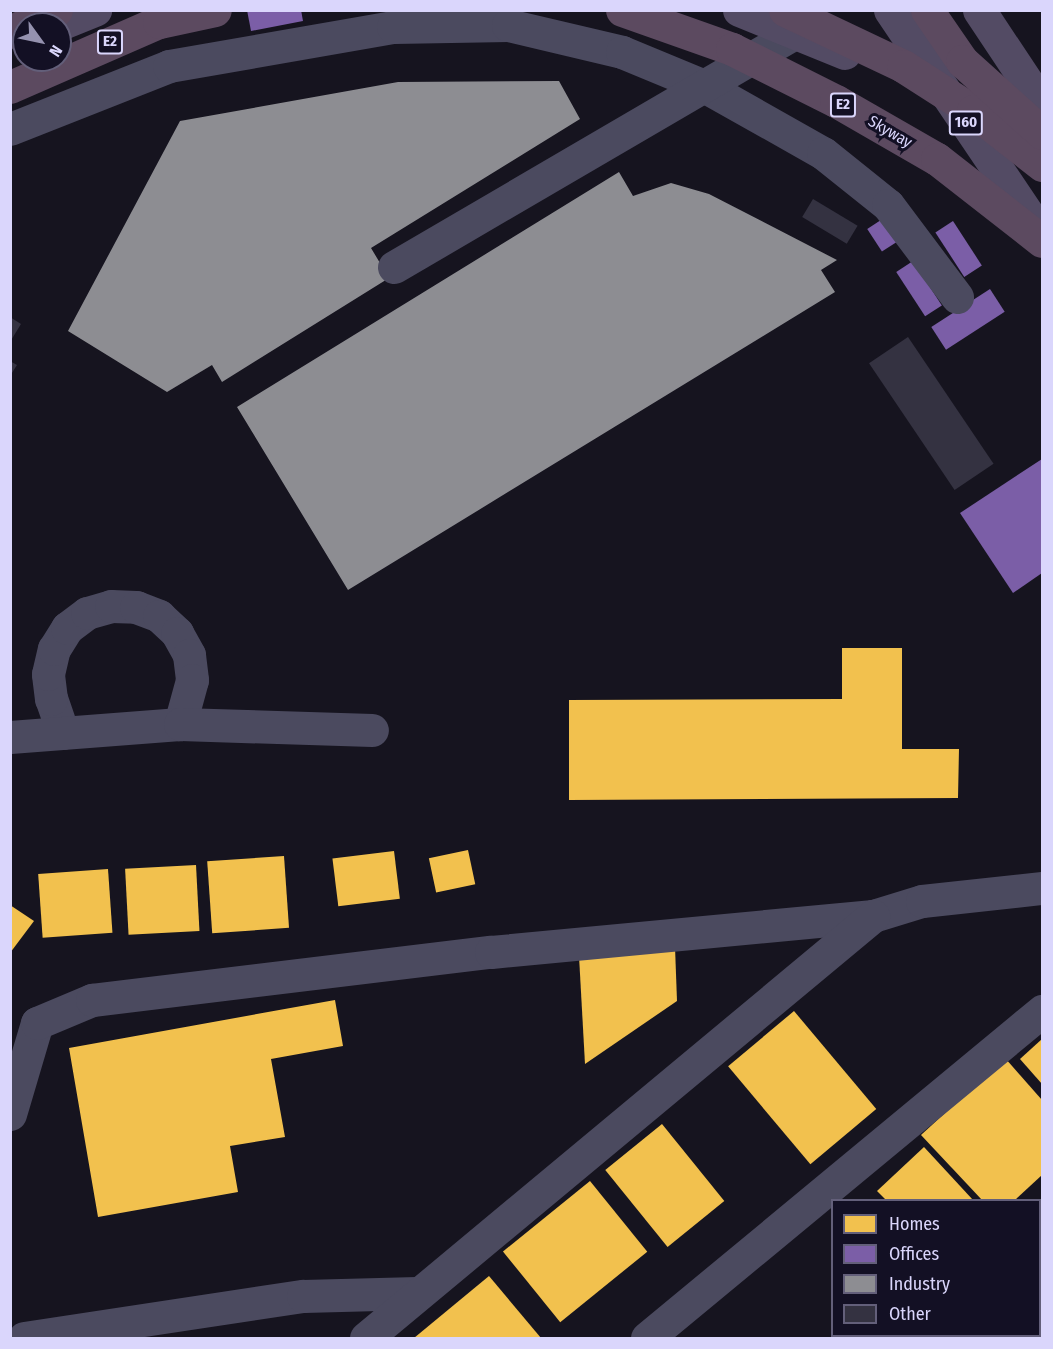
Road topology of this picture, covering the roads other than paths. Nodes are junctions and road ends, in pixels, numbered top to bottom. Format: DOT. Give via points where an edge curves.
graph roads {
  1 [pos="56,10"];
  2 [pos="94,10"];
  3 [pos="215,10"];
  4 [pos="622,10"];
  5 [pos="738,10"];
  6 [pos="890,10"];
  7 [pos="927,10"];
  8 [pos="979,10"];
  9 [pos="72,19"];
  10 [pos="789,22"];
  11 [pos="10,32"];
  12 [pos="932,72"];
  13 [pos="704,86"];
  14 [pos="10,87"];
  15 [pos="1042,105"];
  16 [pos="10,129"];
  17 [pos="1042,133"];
  18 [pos="1042,165"];
  19 [pos="1042,235"];
  20 [pos="1042,241"];
  21 [pos="394,267"];
  22 [pos="957,297"];
  23 [pos="180,724"];
  24 [pos="372,730"];
  25 [pos="63,733"];
  26 [pos="10,737"];
  27 [pos="1042,888"];
  28 [pos="873,916"];
  29 [pos="1042,1011"];
  30 [pos="10,1114"];
  31 [pos="417,1293"];
  32 [pos="24,1338"];
  33 [pos="366,1338"];
  34 [pos="648,1338"];
  1 -- 11 [label="highway"];
  2 -- 9 [label="main road"];
  3 -- 14 [label="highway, E2" via="159,22"];
  4 -- 20 [label="highway, Skyway / E2" via="732,49 836,101 937,159"];
  5 -- 10 [label="main road"];
  6 -- 12 [label="main road, 160"];
  7 -- 17 [label="highway" via="962,61"];
  8 -- 15 [label="main road"];
  10 -- 12 [label="main road" via="857,58"];
  10 -- 13 [label="street"];
  10 -- 18 [label="highway" via="903,66 973,111"];
  12 -- 19 [label="main road, 160"];
  13 -- 16 [label="street" via="622,52 508,25 393,27 169,66"];
  13 -- 21 [label="street"];
  13 -- 22 [label="street" via="823,153 888,205"];
  23 -- 24 [label="street"];
  23 -- 25 [label="street"];
  23 -- 25 [label="street" via="192,680 189,655 177,633 136,607 111,606 87,613 67,628 54,649 49,682"];
  25 -- 26 [label="street"];
  27 -- 28 [label="street" via="922,901"];
  28 -- 30 [label="street" via="491,952 92,1000 37,1023"];
  28 -- 31 [label="street"];
  29 -- 34 [label="street"];
  31 -- 32 [label="street" via="303,1296"];
  31 -- 33 [label="street"];
}
